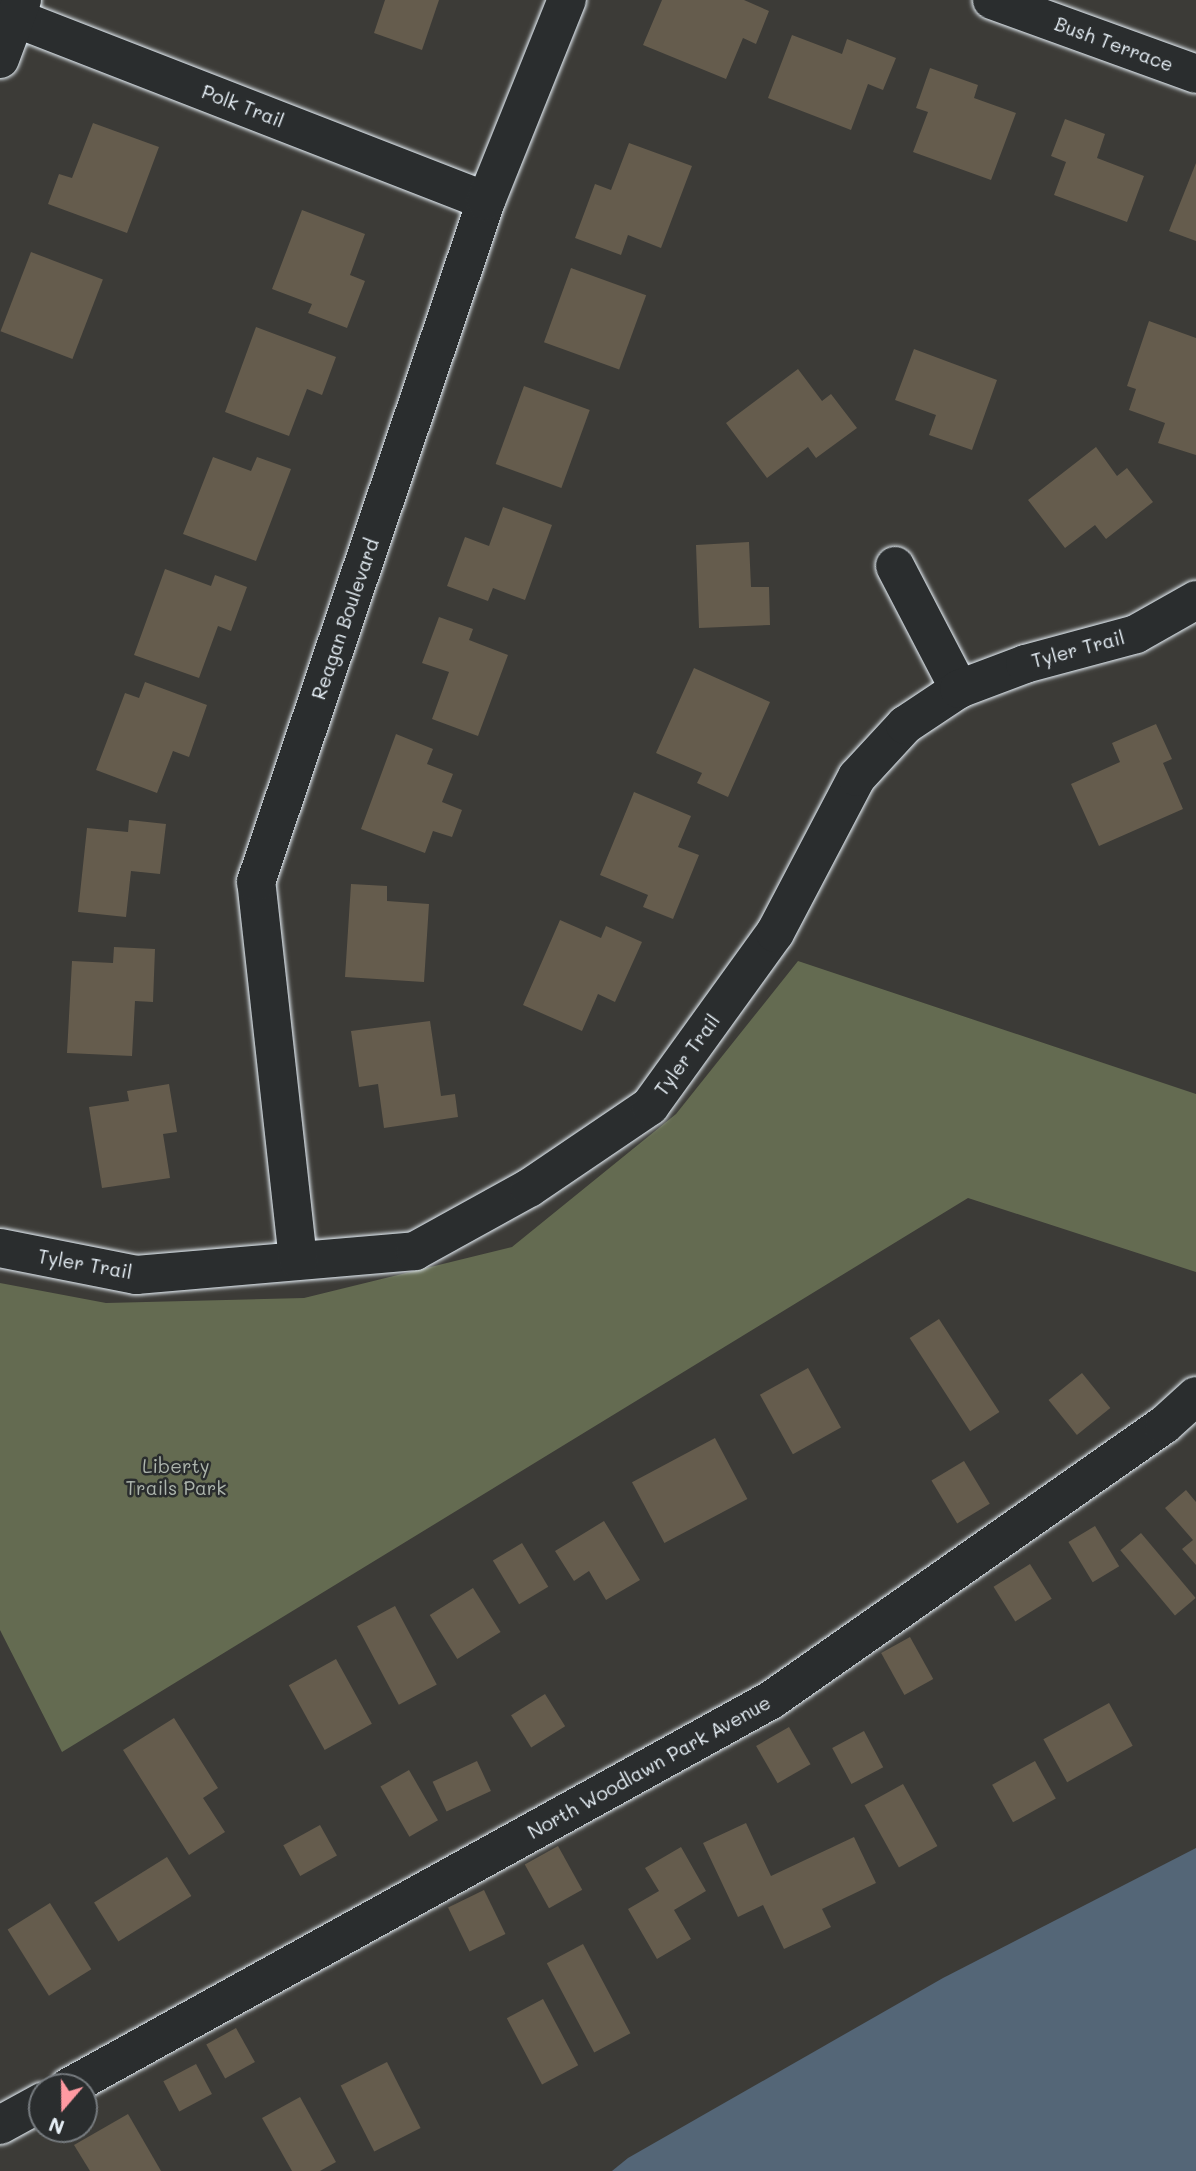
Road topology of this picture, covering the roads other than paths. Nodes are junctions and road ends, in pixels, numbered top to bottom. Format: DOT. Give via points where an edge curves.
graph roads {
  1 [pos="567,0"];
  2 [pos="992,0"];
  3 [pos="12,10"];
  4 [pos="0,59"];
  5 [pos="1196,74"];
  6 [pos="486,201"];
  7 [pos="895,566"];
  8 [pos="1196,600"];
  9 [pos="959,689"];
  10 [pos="0,1248"];
  11 [pos="298,1260"];
  12 [pos="1196,1396"];
  13 [pos="94,2073"];
  14 [pos="28,2110"];
  15 [pos="0,2125"];
  1 -- 6 [label="street, Reagan Boulevard"];
  2 -- 5 [label="street, Bush Terrace"];
  3 -- 4 [label="street"];
  3 -- 6 [label="street, Polk Trail"];
  6 -- 11 [label="street, Reagan Boulevard" via="256,882"];
  7 -- 9 [label="street"];
  8 -- 9 [label="street, Tyler Trail" via="1136,634 1025,664"];
  9 -- 11 [label="street, Tyler Trail" via="905,726 858,778 775,933 650,1106 529,1188 415,1251"];
  10 -- 11 [label="street, Tyler Trail" via="136,1275"];
  12 -- 13 [label="street, North Woodlawn Park Avenue" via="1164,1425 771,1700"];
  14 -- 15 [label="street"];
}
